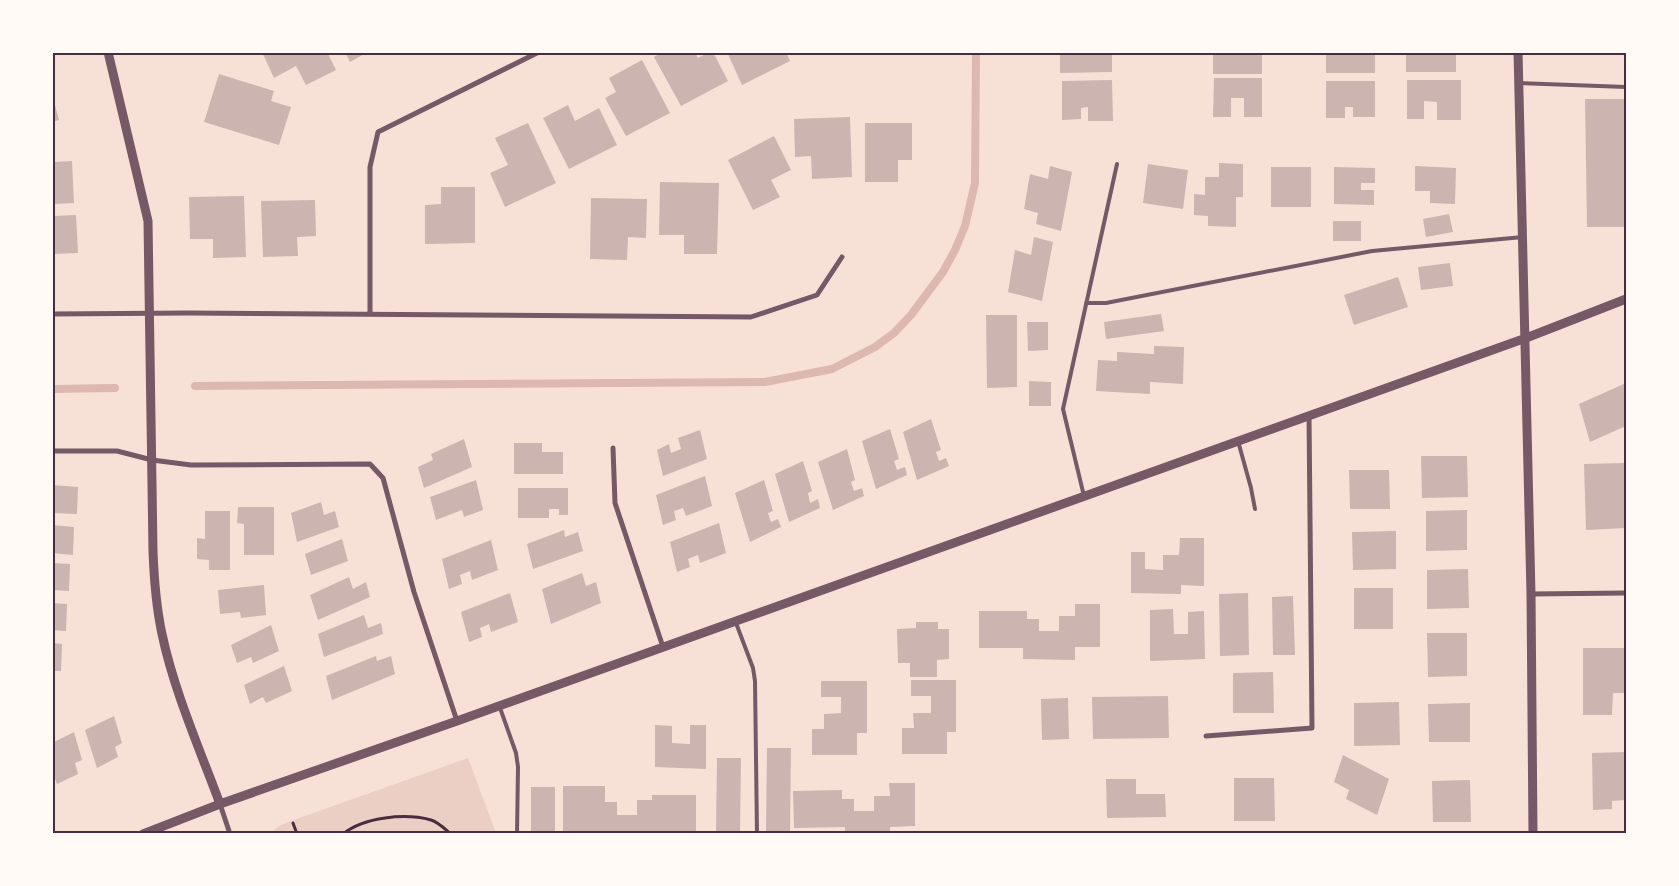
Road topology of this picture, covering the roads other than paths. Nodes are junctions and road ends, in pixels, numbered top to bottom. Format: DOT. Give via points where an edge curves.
graph roads {
  1 [pos="108,52"];
  2 [pos="539,52"];
  3 [pos="1518,52"];
  4 [pos="1518,82"];
  5 [pos="1626,87"];
  6 [pos="1117,164"];
  7 [pos="1523,237"];
  8 [pos="842,257"];
  9 [pos="1626,299"];
  10 [pos="1086,303"];
  11 [pos="52,314"];
  12 [pos="149,314"];
  13 [pos="370,314"];
  14 [pos="1526,338"];
  15 [pos="1309,415"];
  16 [pos="1238,441"];
  17 [pos="613,448"];
  18 [pos="52,452"];
  19 [pos="152,460"];
  20 [pos="1084,497"];
  21 [pos="1255,509"];
  22 [pos="1626,593"];
  23 [pos="1531,594"];
  24 [pos="735,620"];
  25 [pos="663,647"];
  26 [pos="499,705"];
  27 [pos="456,721"];
  28 [pos="1206,736"];
  29 [pos="220,804"];
  30 [pos="143,834"];
  31 [pos="230,834"];
  32 [pos="517,834"];
  33 [pos="757,834"];
  34 [pos="1533,834"];
  1 -- 12 [label="street" via="148,221"];
  2 -- 13 [label="street" via="378,132 370,167"];
  3 -- 4 [label="street"];
  4 -- 5 [label="lane"];
  4 -- 7 [label="street"];
  6 -- 10 [label="lane"];
  7 -- 10 [label="lane" via="1372,252 1106,303"];
  7 -- 14 [label="street"];
  8 -- 13 [label="street" via="818,295 750,317"];
  9 -- 14 [label="street"];
  10 -- 20 [label="lane" via="1063,410"];
  11 -- 12 [label="street"];
  12 -- 13 [label="street"];
  12 -- 19 [label="street"];
  14 -- 15 [label="street"];
  14 -- 23 [label="street"];
  15 -- 16 [label="street"];
  15 -- 28 [label="street" via="1312,728"];
  16 -- 20 [label="street"];
  16 -- 21 [label="lane"];
  17 -- 25 [label="street" via="615,503"];
  18 -- 19 [label="street" via="112,451"];
  19 -- 27 [label="street" via="192,465 370,464 384,478 414,592"];
  19 -- 29 [label="street" via="155,596 162,636"];
  20 -- 24 [label="street"];
  22 -- 23 [label="street"];
  23 -- 34 [label="street"];
  24 -- 25 [label="street"];
  24 -- 33 [label="lane" via="755,681"];
  25 -- 26 [label="street"];
  26 -- 27 [label="street"];
  26 -- 32 [label="lane" via="518,767"];
  27 -- 29 [label="street"];
  29 -- 30 [label="street"];
  29 -- 31 [label="street"];
}
